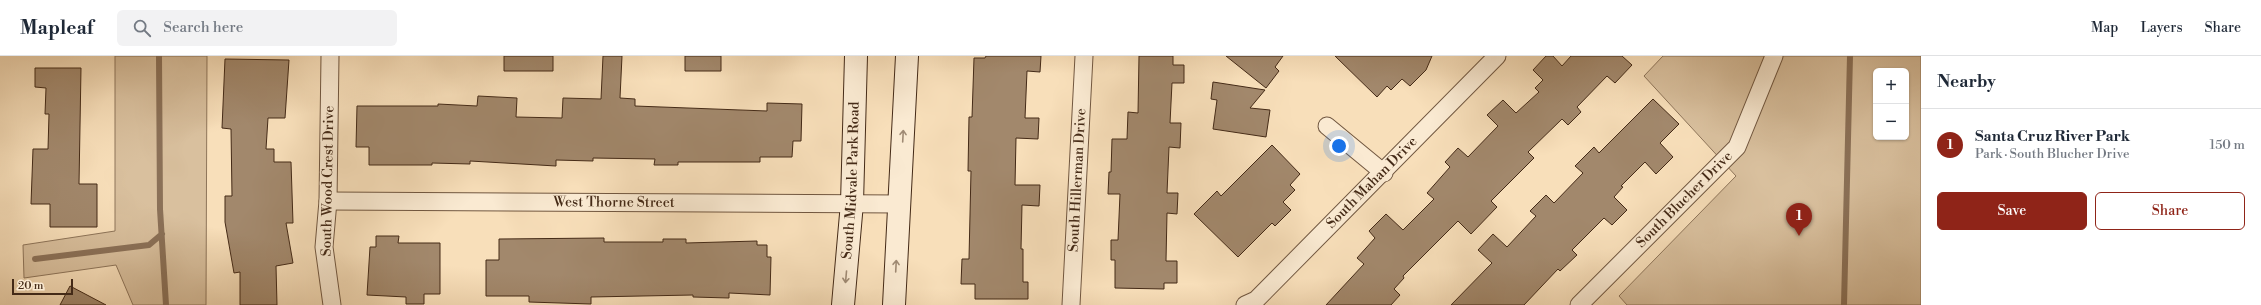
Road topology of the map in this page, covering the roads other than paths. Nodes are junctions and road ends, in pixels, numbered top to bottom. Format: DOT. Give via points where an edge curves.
graph roads {
  1 [pos="330,56"];
  2 [pos="856,56"];
  3 [pos="907,56"];
  4 [pos="1084,56"];
  5 [pos="1497,56"];
  6 [pos="1774,56"];
  7 [pos="1327,126"];
  8 [pos="1384,173"];
  9 [pos="328,201"];
  10 [pos="852,202"];
  11 [pos="900,204"];
  12 [pos="332,305"];
  13 [pos="843,305"];
  14 [pos="894,305"];
  15 [pos="1071,305"];
  16 [pos="1245,305"];
  17 [pos="1579,305"];
  1 -- 9 [label="street, South Wood Crest Drive"];
  2 -- 10 [label="main road, South Midvale Park Road"];
  11 -- 3 [label="main road, one-way"];
  4 -- 15 [label="street, South Hillerman Drive"];
  5 -- 8 [label="street, South Mahan Drive"];
  6 -- 17 [label="street, South Blucher Drive" via="1737,147"];
  7 -- 8 [label="street"];
  8 -- 16 [label="street, South Mahan Drive" via="1256,300"];
  9 -- 10 [label="street, West Thorne Street"];
  9 -- 12 [label="street, South Wood Crest Drive" via="324,247"];
  10 -- 11 [label="street, West Thorne Street"];
  10 -- 13 [label="main road, South Midvale Park Road, one-way"];
  14 -- 11 [label="main road, one-way"];
}
